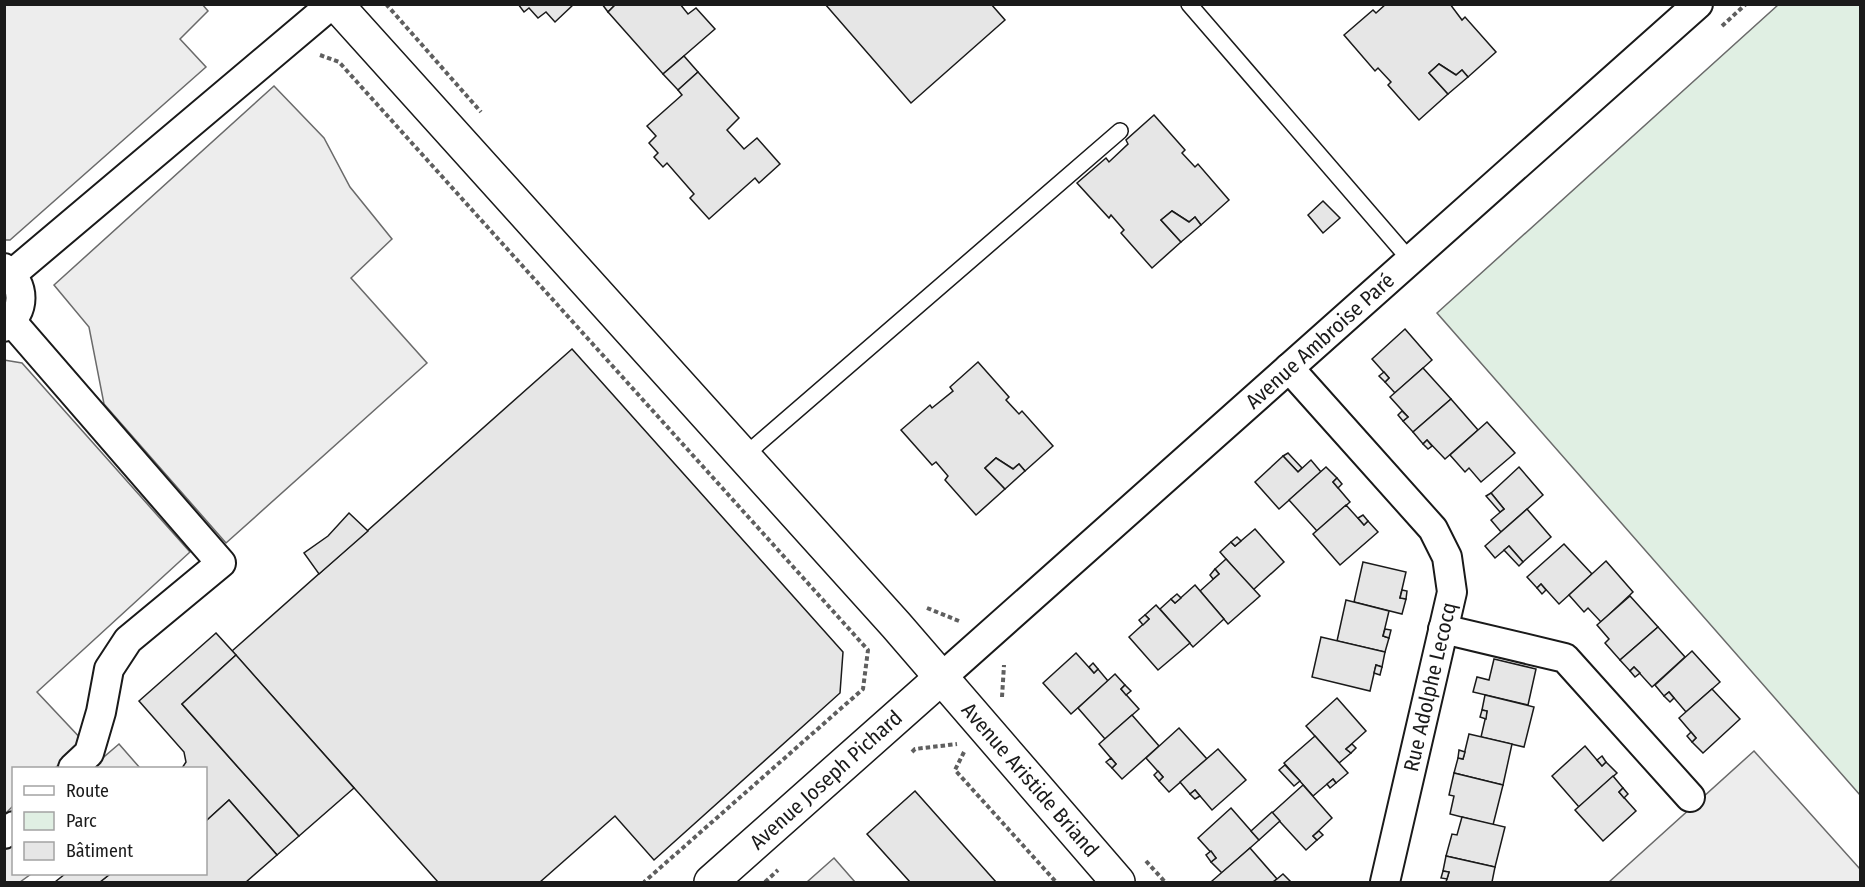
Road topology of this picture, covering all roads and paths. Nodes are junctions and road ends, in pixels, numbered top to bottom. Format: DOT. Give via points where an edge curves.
graph roads {
  1 [pos="334,4"];
  2 [pos="1189,4"];
  3 [pos="1698,4"];
  4 [pos="289,42"];
  5 [pos="1120,130"];
  6 [pos="1410,260"];
  7 [pos="8,271"];
  8 [pos="8,325"];
  9 [pos="1289,368"];
  10 [pos="744,456"];
  11 [pos="919,604"];
  12 [pos="966,623"];
  13 [pos="1443,629"];
  14 [pos="1003,666"];
  15 [pos="942,677"];
  16 [pos="1002,700"];
  17 [pos="915,749"];
  18 [pos="74,767"];
  19 [pos="1690,796"];
  20 [pos="644,882"];
  21 [pos="711,882"];
  22 [pos="1056,882"];
  23 [pos="1118,882"];
  24 [pos="1385,882"];
  1 -- 4 [label="street"];
  1 -- 10 [label="street, Avenue Aristide Briand"];
  2 -- 6 [label="lane"];
  3 -- 6 [label="street, Avenue Ambroise Paré"];
  4 -- 7 [label="street"];
  4 -- 20 [label="path" via="339,62 868,650 863,689"];
  5 -- 10 [label="lane"];
  6 -- 9 [label="street, Avenue Ambroise Paré"];
  7 -- 8 [label="street" via="18,283 21,303"];
  8 -- 18 [label="street" via="221,562 128,640 109,669 88,753"];
  9 -- 13 [label="street, Rue Adolphe Lecocq" via="1433,530 1447,557 1452,592"];
  9 -- 15 [label="street, Avenue Ambroise Paré"];
  10 -- 15 [label="street, Avenue Aristide Briand"];
  11 -- 12 [label="path"];
  13 -- 19 [label="street" via="1565,658"];
  13 -- 24 [label="street, Rue Adolphe Lecocq"];
  14 -- 16 [label="path"];
  15 -- 21 [label="street, Avenue Joseph Pichard"];
  15 -- 23 [label="street, Avenue Aristide Briand"];
  17 -- 22 [label="path" via="968,742 955,770"];
}
